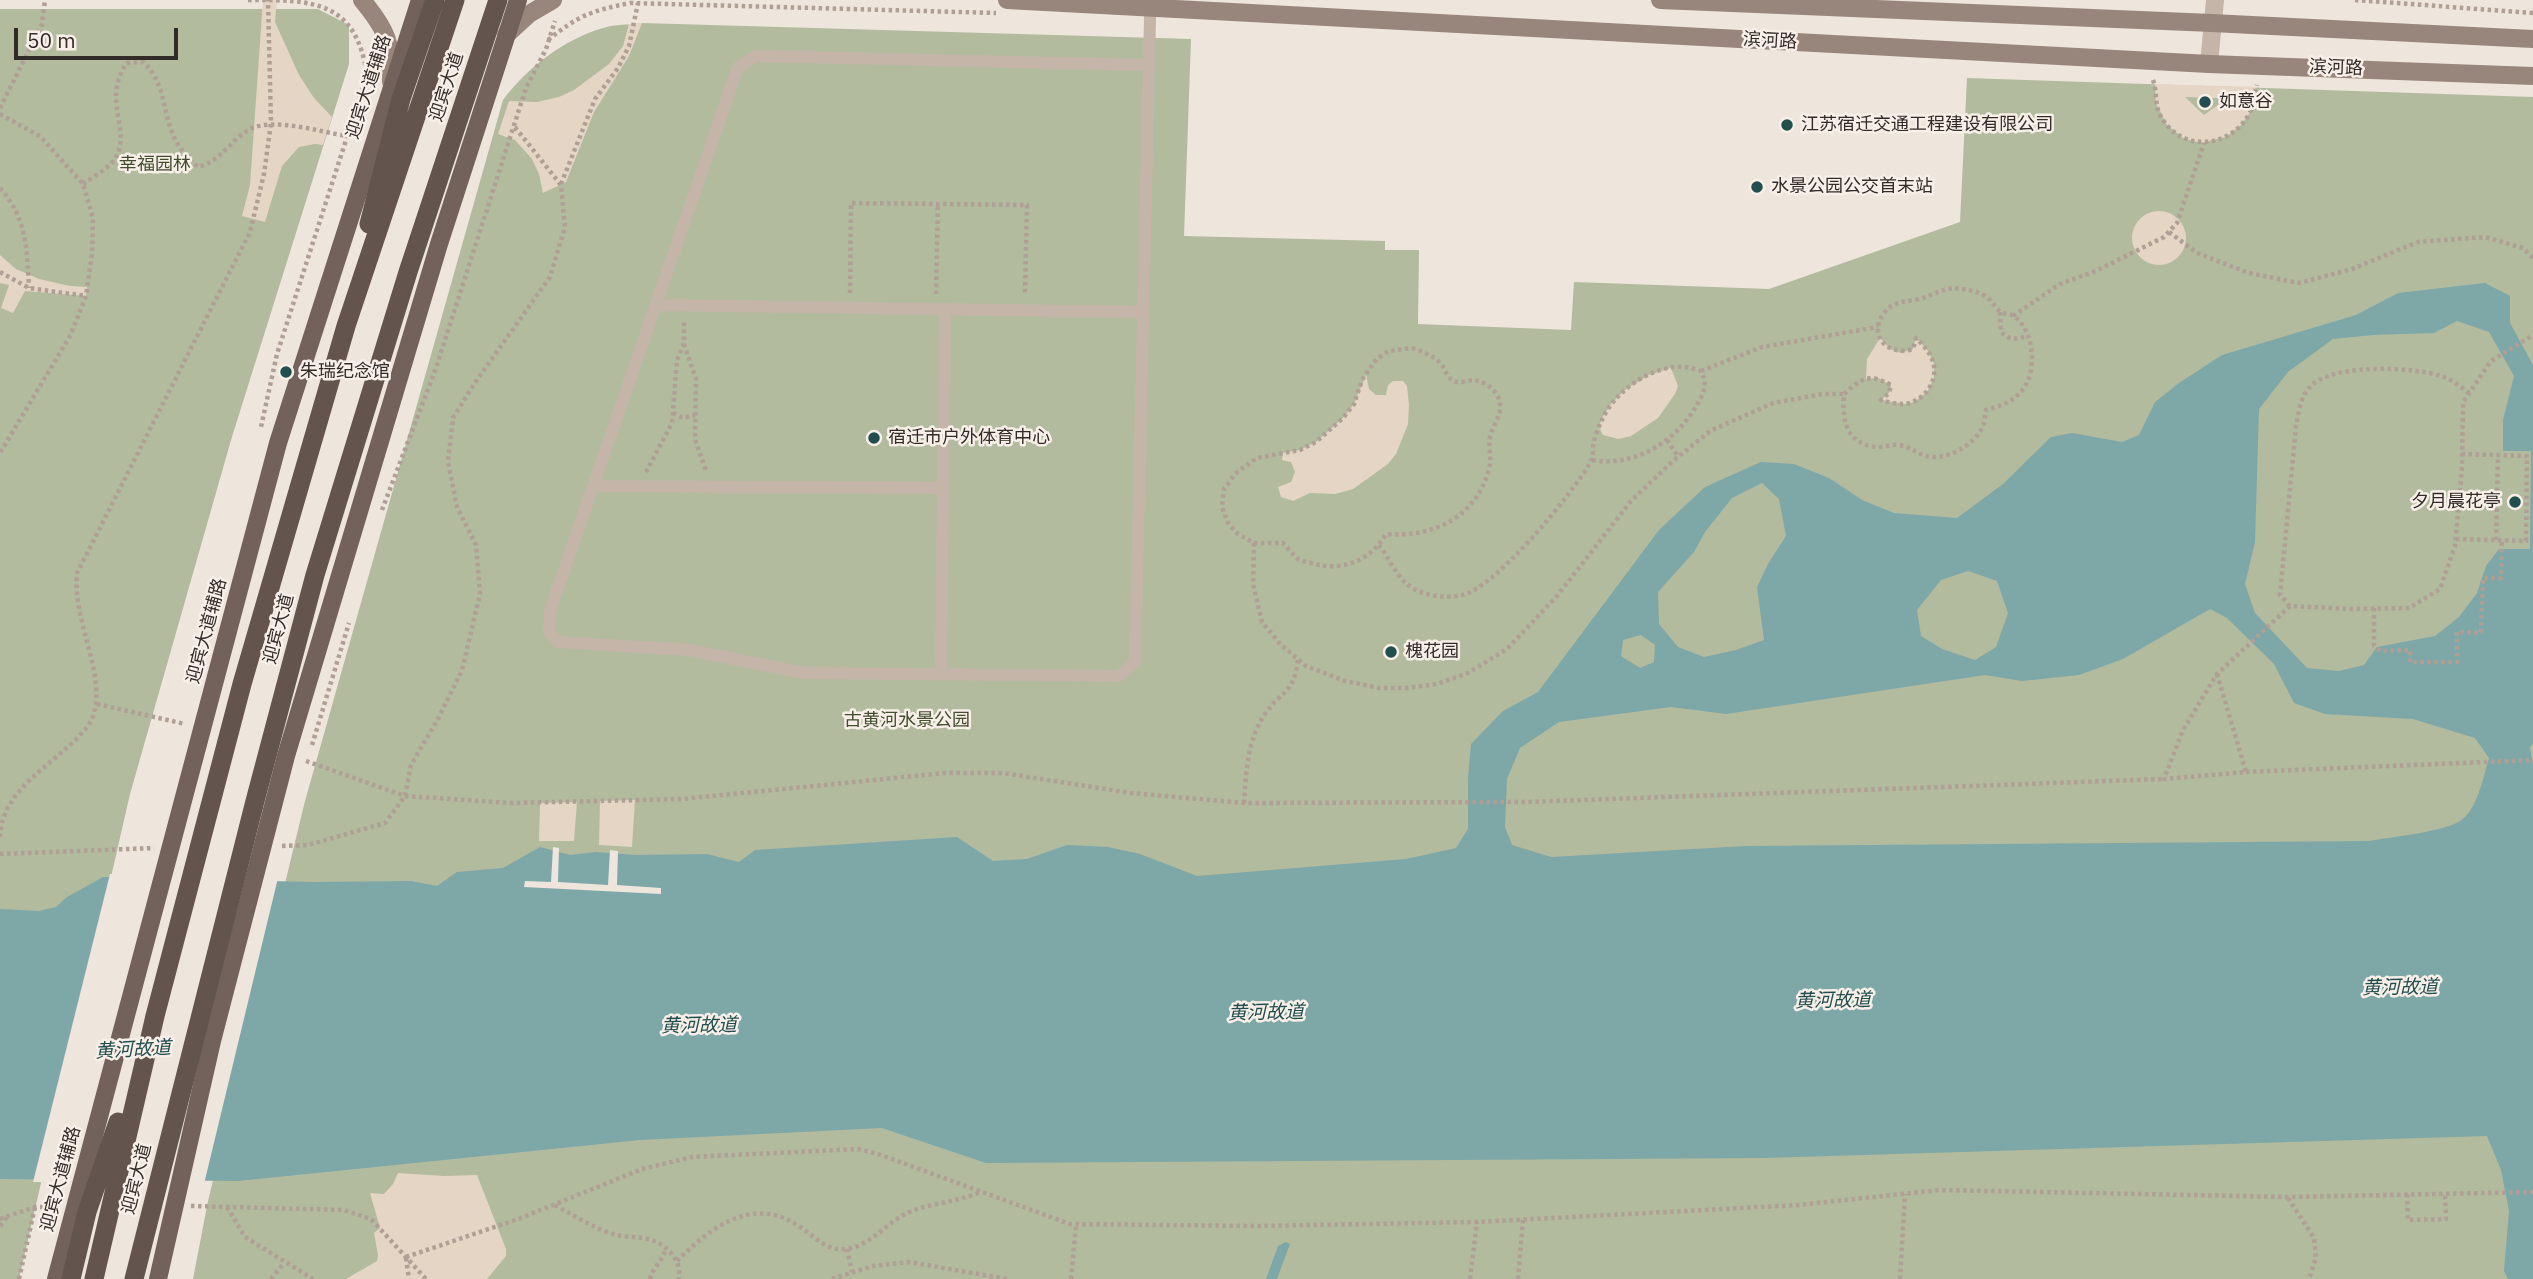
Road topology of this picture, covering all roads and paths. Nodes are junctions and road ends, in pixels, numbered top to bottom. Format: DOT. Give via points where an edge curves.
graph roads {
  1 [pos="45,0"];
  2 [pos="248,0"];
  3 [pos="268,0"];
  4 [pos="362,0"];
  5 [pos="420,0"];
  6 [pos="435,0"];
  7 [pos="455,0"];
  8 [pos="499,0"];
  9 [pos="518,0"];
  10 [pos="1007,0"];
  11 [pos="1661,0"];
  12 [pos="2215,0"];
  13 [pos="2355,0"];
  14 [pos="1698,1"];
  15 [pos="638,3"];
  16 [pos="556,5"];
  17 [pos="1150,8"];
  18 [pos="2533,13"];
  19 [pos="2212,23"];
  20 [pos="506,35"];
  21 [pos="2533,39"];
  22 [pos="2209,64"];
  23 [pos="1148,65"];
  24 [pos="2150,73"];
  25 [pos="2533,76"];
  26 [pos="2260,78"];
  27 [pos="391,86"];
  28 [pos="0,107"];
  29 [pos="0,114"];
  30 [pos="271,123"];
  31 [pos="514,125"];
  32 [pos="347,136"];
  33 [pos="2204,143"];
  34 [pos="83,184"];
  35 [pos="561,185"];
  36 [pos="0,188"];
  37 [pos="937,204"];
  38 [pos="2169,232"];
  39 [pos="2533,258"];
  40 [pos="0,272"];
  41 [pos="29,288"];
  42 [pos="86,296"];
  43 [pos="656,305"];
  44 [pos="683,305"];
  45 [pos="850,308"];
  46 [pos="940,309"];
  47 [pos="1025,310"];
  48 [pos="1143,312"];
  49 [pos="2000,312"];
  50 [pos="2013,316"];
  51 [pos="346,326"];
  52 [pos="1878,327"];
  53 [pos="2532,335"];
  54 [pos="2028,336"];
  55 [pos="684,343"];
  56 [pos="1701,371"];
  57 [pos="2469,393"];
  58 [pos="1844,394"];
  59 [pos="673,413"];
  60 [pos="695,415"];
  61 [pos="259,433"];
  62 [pos="1667,440"];
  63 [pos="0,453"];
  64 [pos="2462,454"];
  65 [pos="2498,455"];
  66 [pos="1678,457"];
  67 [pos="1592,460"];
  68 [pos="594,486"];
  69 [pos="639,486"];
  70 [pos="712,487"];
  71 [pos="943,488"];
  72 [pos="382,510"];
  73 [pos="2456,539"];
  74 [pos="2499,540"];
  75 [pos="1255,543"];
  76 [pos="1380,545"];
  77 [pos="2290,606"];
  78 [pos="2374,608"];
  79 [pos="351,613"];
  80 [pos="1298,659"];
  81 [pos="2217,674"];
  82 [pos="941,675"];
  83 [pos="97,704"];
  84 [pos="188,712"];
  85 [pos="2533,760"];
  86 [pos="306,761"];
  87 [pos="302,772"];
  88 [pos="2246,772"];
  89 [pos="2164,779"];
  90 [pos="405,796"];
  91 [pos="1244,803"];
  92 [pos="0,838"];
  93 [pos="281,846"];
  94 [pos="160,848"];
  95 [pos="0,854"];
  96 [pos="155,1016"];
  97 [pos="982,1191"];
  98 [pos="2533,1192"];
  99 [pos="2445,1193"];
  100 [pos="1905,1194"];
  101 [pos="2407,1194"];
  102 [pos="2288,1197"];
  103 [pos="554,1205"];
  104 [pos="183,1206"];
  105 [pos="227,1206"];
  106 [pos="35,1207"];
  107 [pos="62,1207"];
  108 [pos="7,1216"];
  109 [pos="0,1219"];
  110 [pos="1523,1220"];
  111 [pos="1476,1222"];
  112 [pos="1076,1224"];
  113 [pos="0,1226"];
  114 [pos="666,1248"];
  115 [pos="847,1249"];
  116 [pos="406,1257"];
  117 [pos="677,1261"];
  118 [pos="284,1263"];
  119 [pos="852,1272"];
  120 [pos="19,1279"];
  121 [pos="56,1279"];
  122 [pos="71,1279"];
  123 [pos="94,1279"];
  124 [pos="135,1279"];
  125 [pos="158,1279"];
  126 [pos="271,1279"];
  127 [pos="313,1279"];
  128 [pos="408,1279"];
  129 [pos="426,1279"];
  130 [pos="650,1279"];
  131 [pos="679,1279"];
  132 [pos="832,1279"];
  133 [pos="1007,1279"];
  134 [pos="1071,1279"];
  135 [pos="1470,1279"];
  136 [pos="1518,1279"];
  137 [pos="1899,1279"];
  138 [pos="2309,1279"];
  1 -- 28 [label="path" via="42,24"];
  2 -- 3 [label="path"];
  3 -- 30 [label="path"];
  3 -- 32 [label="path" via="328,7 355,31 367,75"];
  4 -- 27 [label="main road" via="379,20 392,53"];
  5 -- 27 [label="main road, 迎宾大道辅路"];
  6 -- 51 [label="highway" via="401,99"];
  7 -- 51 [label="highway, 迎宾大道"];
  8 -- 124 [label="highway, 迎宾大道" via="408,272 315,575"];
  9 -- 20 [label="main road"];
  10 -- 17 [label="main road, 滨河路"];
  11 -- 14 [label="main road, 滨河路"];
  12 -- 19 [label="street"];
  13 -- 18 [label="path"];
  14 -- 19 [label="main road, 滨河路"];
  15 -- 35 [label="path" via="629,46 595,99"];
  16 -- 20 [label="main road" via="529,14"];
  16 -- 31 [label="path" via="546,49"];
  17 -- 22 [label="main road, 滨河路"];
  17 -- 23 [label="lane"];
  19 -- 21 [label="main road, 滨河路"];
  19 -- 22 [label="street"];
  20 -- 125 [label="main road" via="274,800 212,1041"];
  22 -- 25 [label="main road, 滨河路"];
  23 -- 43 [label="lane" via="756,56 738,67"];
  23 -- 48 [label="lane"];
  24 -- 33 [label="path" via="2156,103 2167,125 2183,138"];
  26 -- 33 [label="path" via="2241,125 2226,137"];
  27 -- 121 [label="main road, 迎宾大道辅路" via="278,443"];
  29 -- 34 [label="path" via="41,137"];
  30 -- 32 [label="path"];
  30 -- 34 [label="path" via="249,130 211,164 198,167 174,138 153,71 143,62 127,63 114,91 121,132 115,158"];
  30 -- 83 [label="path" via="250,232 77,573 75,591 97,682"];
  31 -- 35 [label="path"];
  31 -- 72 [label="path" via="436,368"];
  32 -- 61 [label="path" via="277,354"];
  33 -- 38 [label="path" via="2177,223"];
  34 -- 42 [label="path" via="93,218"];
  35 -- 90 [label="path" via="565,227 550,277 453,418 448,462 457,507 476,545 480,594 462,670 411,765"];
  36 -- 41 [label="path" via="23,225"];
  37 -- 45 [label="path" via="851,203"];
  37 -- 46 [label="path"];
  37 -- 47 [label="path" via="1027,205"];
  38 -- 39 [label="path" via="2197,253 2249,273 2299,282 2352,270 2418,242 2485,237 2524,248"];
  38 -- 50 [label="path" via="2108,265 2060,284"];
  40 -- 41 [label="path"];
  41 -- 42 [label="path"];
  42 -- 63 [label="path" via="70,336"];
  43 -- 44 [label="lane"];
  43 -- 68 [label="lane"];
  44 -- 45 [label="lane"];
  44 -- 55 [label="path"];
  45 -- 46 [label="lane"];
  46 -- 47 [label="lane"];
  46 -- 71 [label="lane"];
  47 -- 48 [label="lane"];
  48 -- 82 [label="lane" via="1135,662 1119,676"];
  49 -- 50 [label="path"];
  49 -- 52 [label="path" via="1976,292 1941,289 1888,309"];
  49 -- 54 [label="path" via="2001,332 2007,338"];
  50 -- 54 [label="path"];
  51 -- 96 [label="highway, 迎宾大道" via="234,710"];
  52 -- 56 [label="path" via="1762,347"];
  52 -- 58 [label="path" via="1880,338 1890,349 1900,353 1913,349 1916,338 1928,351 1934,378 1927,393 1905,404 1881,400 1891,385 1878,377 1860,379"];
  53 -- 57 [label="path" via="2491,361"];
  54 -- 58 [label="path" via="2031,373 2023,390 2007,404 1986,410 1976,438 1945,456 1925,457 1900,445 1864,444 1850,435 1843,415"];
  55 -- 59 [label="path" via="677,360"];
  55 -- 60 [label="path" via="696,379"];
  56 -- 62 [label="path" via="1702,396"];
  56 -- 67 [label="path" via="1685,367 1659,371 1625,390 1602,418"];
  57 -- 64 [label="path" via="2463,402"];
  57 -- 77 [label="path" via="2446,377 2379,368 2336,373 2311,386 2299,408 2296,426 2280,595"];
  58 -- 66 [label="path" via="1773,403 1710,431"];
  59 -- 60 [label="path" via="683,418"];
  59 -- 69 [label="path"];
  60 -- 70 [label="path" via="695,439"];
  62 -- 66 [label="path"];
  62 -- 67 [label="path" via="1622,461"];
  64 -- 65 [label="path"];
  64 -- 73 [label="path"];
  65 -- 74 [label="path"];
  65 -- 74 [label="path" via="2527,456 2526,541"];
  66 -- 80 [label="path" via="1631,501 1557,596 1507,649 1468,673 1437,684 1379,688 1345,681"];
  67 -- 76 [label="path" via="1541,528 1486,583 1464,595 1442,597 1406,584"];
  68 -- 69 [label="lane"];
  68 -- 82 [label="lane" via="550,611 549,632 558,642 689,650 804,673"];
  69 -- 70 [label="lane"];
  70 -- 71 [label="lane"];
  71 -- 82 [label="lane"];
  73 -- 74 [label="path"];
  73 -- 78 [label="path" via="2440,589 2409,608"];
  74 -- 78 [label="path" via="2501,578 2483,579 2481,633 2457,632 2457,662 2410,662 2410,650 2374,646"];
  75 -- 76 [label="path" via="1283,543 1299,560 1342,566 1361,561"];
  75 -- 76 [label="path" via="1238,534 1222,507 1224,489 1236,472 1257,458 1300,450 1316,442 1349,411 1375,361 1388,351 1412,348 1442,364 1456,382 1474,380 1491,386 1499,399 1499,419 1489,440 1488,473 1476,496 1453,521 1408,536 1386,534"];
  75 -- 80 [label="path" via="1253,584 1262,622"];
  77 -- 78 [label="path"];
  77 -- 81 [label="path"];
  79 -- 86 [label="path"];
  80 -- 91 [label="path" via="1295,680 1266,712 1254,734"];
  81 -- 88 [label="path"];
  81 -- 89 [label="path" via="2183,730"];
  83 -- 84 [label="path" via="185,724"];
  83 -- 92 [label="path" via="92,721 74,741 18,791 6,810"];
  85 -- 88 [label="path"];
  86 -- 87 [label="path"];
  86 -- 90 [label="path"];
  88 -- 89 [label="path"];
  89 -- 91 [label="path" via="1450,804"];
  90 -- 91 [label="path" via="512,803 682,799 945,773 1003,773 1131,793"];
  90 -- 93 [label="path" via="385,823 308,845"];
  94 -- 95 [label="path"];
  96 -- 122 [label="highway" via="87,1212"];
  96 -- 123 [label="highway, 迎宾大道"];
  97 -- 103 [label="path" via="858,1149 692,1157 642,1169"];
  97 -- 112 [label="path"];
  97 -- 115 [label="path" via="901,1216 861,1245"];
  98 -- 99 [label="path"];
  99 -- 101 [label="path"];
  99 -- 101 [label="path" via="2446,1219 2408,1220"];
  100 -- 102 [label="path" via="1939,1190"];
  100 -- 110 [label="path" via="1799,1205"];
  100 -- 137 [label="path"];
  101 -- 102 [label="path"];
  102 -- 138 [label="path" via="2314,1238 2316,1258"];
  103 -- 114 [label="path" via="609,1233 647,1238"];
  103 -- 116 [label="path"];
  104 -- 105 [label="path"];
  105 -- 116 [label="path" via="344,1210 371,1219"];
  105 -- 118 [label="path" via="245,1237"];
  106 -- 107 [label="path"];
  106 -- 108 [label="path"];
  106 -- 120 [label="path"];
  108 -- 109 [label="path"];
  108 -- 113 [label="path"];
  110 -- 111 [label="path"];
  110 -- 136 [label="path"];
  111 -- 112 [label="path"];
  111 -- 135 [label="path"];
  112 -- 134 [label="path"];
  114 -- 117 [label="path"];
  114 -- 130 [label="path"];
  115 -- 117 [label="path" via="835,1250 792,1221 762,1213 723,1222"];
  115 -- 119 [label="path"];
  116 -- 128 [label="path"];
  116 -- 129 [label="path"];
  117 -- 131 [label="path"];
  118 -- 126 [label="path"];
  118 -- 127 [label="path"];
  119 -- 132 [label="path"];
  119 -- 133 [label="path" via="909,1262"];
}
